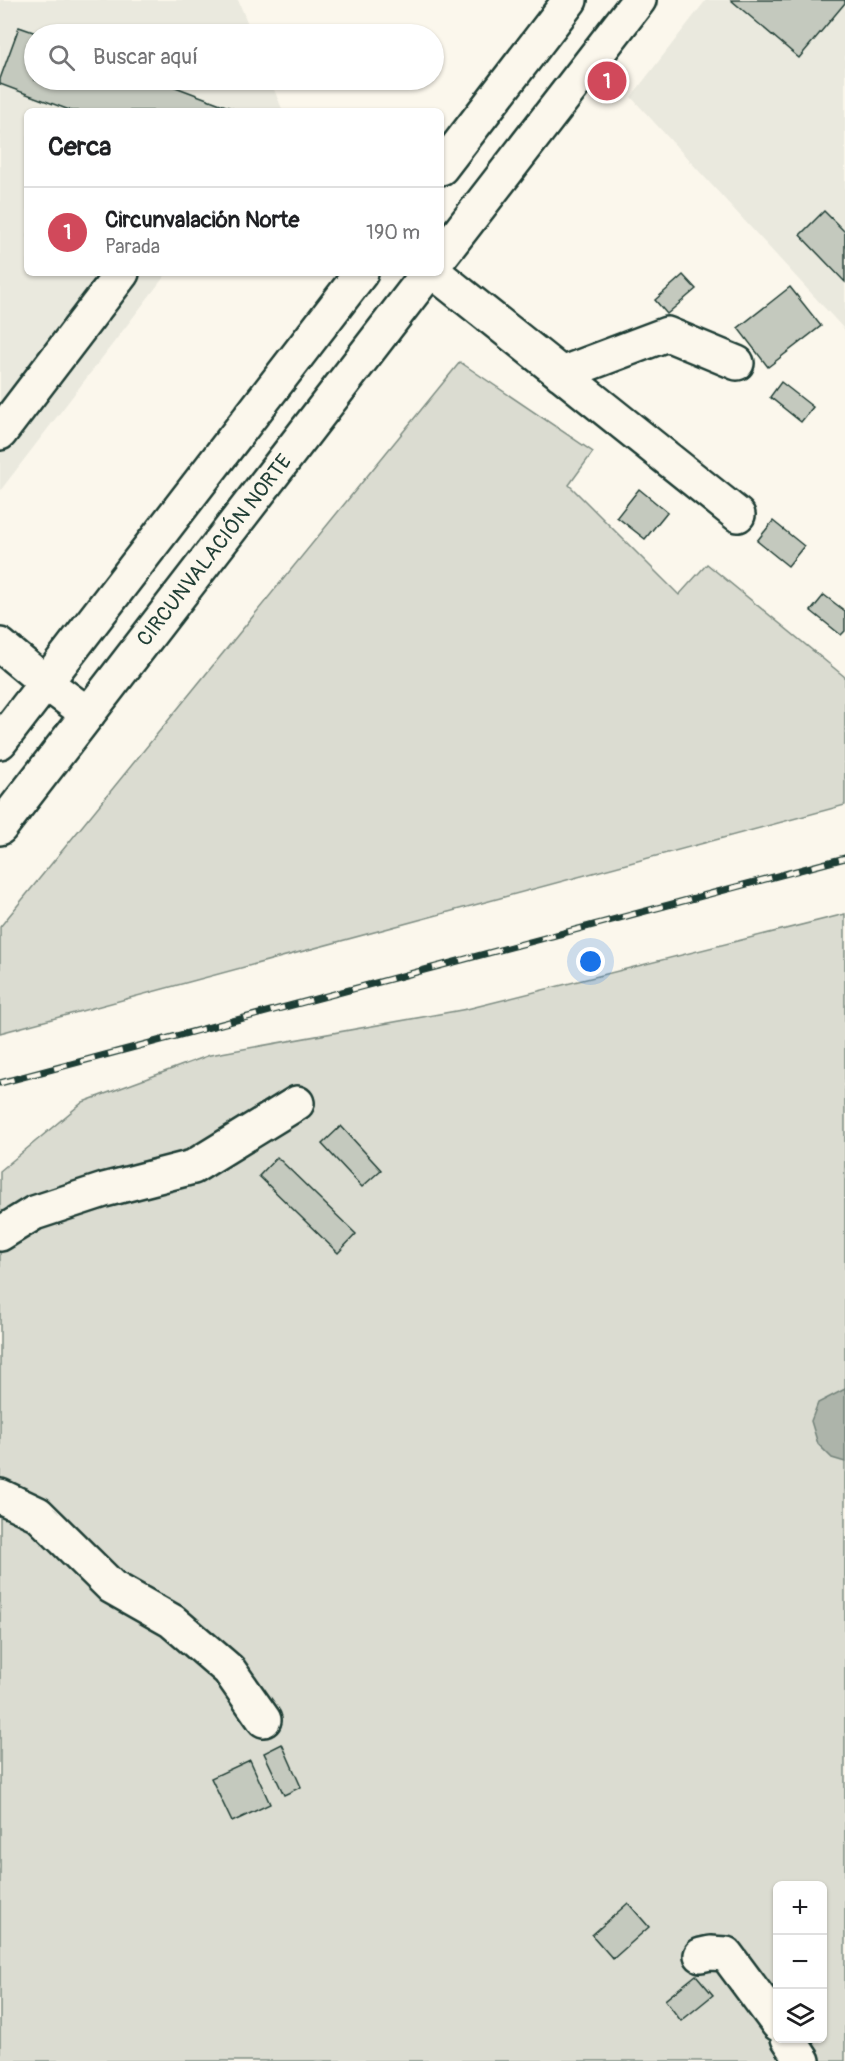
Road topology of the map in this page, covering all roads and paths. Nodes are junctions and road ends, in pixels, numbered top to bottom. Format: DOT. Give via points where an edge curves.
graph roads {
  1 [pos="569,0"];
  2 [pos="639,0"];
  3 [pos="444,164"];
  4 [pos="444,252"];
  5 [pos="120,276"];
  6 [pos="359,276"];
  7 [pos="426,276"];
  8 [pos="439,276"];
  9 [pos="737,363"];
  10 [pos="561,374"];
  11 [pos="0,433"];
  12 [pos="738,515"];
  13 [pos="0,645"];
  14 [pos="46,683"];
  15 [pos="88,714"];
  16 [pos="0,742"];
  17 [pos="0,828"];
  18 [pos="297,1103"];
  19 [pos="0,1234"];
  20 [pos="0,1496"];
  21 [pos="264,1720"];
  22 [pos="701,1955"];
  23 [pos="773,2019"];
  24 [pos="791,2043"];
  25 [pos="803,2061"];
  1 -- 3 [label="main road"];
  2 -- 4 [label="main road"];
  5 -- 11 [label="main road"];
  6 -- 14 [label="main road"];
  7 -- 15 [label="main road, CIRCUNVALACIÓN NORTE"];
  8 -- 10 [label="main road"];
  9 -- 10 [label="main road" via="667,334"];
  10 -- 12 [label="main road"];
  13 -- 14 [label="main road"];
  14 -- 15 [label="main road"];
  14 -- 16 [label="main road"];
  15 -- 17 [label="main road, CIRCUNVALACIÓN NORTE"];
  18 -- 19 [label="main road" via="193,1167 34,1213"];
  20 -- 21 [label="main road" via="38,1514 112,1587 172,1621 229,1670"];
  22 -- 23 [label="main road" via="726,1954"];
  24 -- 25 [label="main road"];
}
